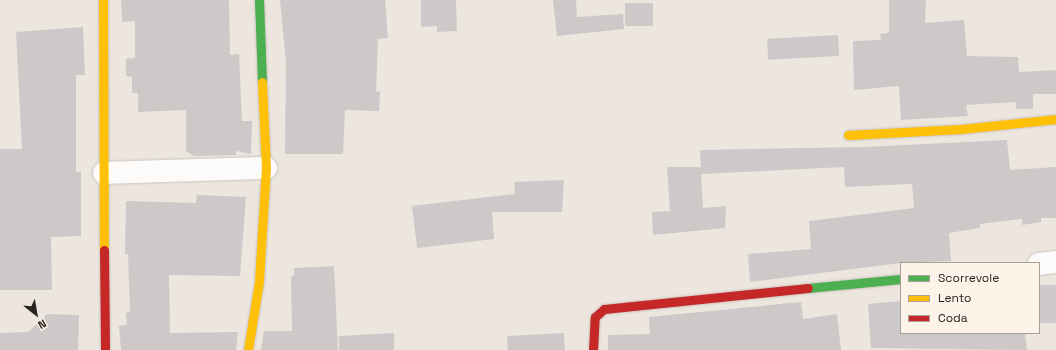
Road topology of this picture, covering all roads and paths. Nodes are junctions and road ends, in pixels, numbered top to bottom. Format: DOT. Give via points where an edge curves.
graph roads {
  1 [pos="103,0"];
  2 [pos="260,0"];
  3 [pos="1056,119"];
  4 [pos="848,135"];
  5 [pos="266,168"];
  6 [pos="104,173"];
  7 [pos="1056,262"];
  8 [pos="1040,264"];
  9 [pos="900,279"];
  10 [pos="105,350"];
  11 [pos="248,350"];
  12 [pos="593,350"];
  1 -- 6 [label="street"];
  2 -- 5 [label="street"];
  3 -- 4 [label="street" via="961,129"];
  5 -- 6 [label="street"];
  5 -- 11 [label="street" via="259,281"];
  6 -- 10 [label="street"];
  7 -- 8 [label="street"];
  9 -- 12 [label="street" via="604,309 595,317"];
}
